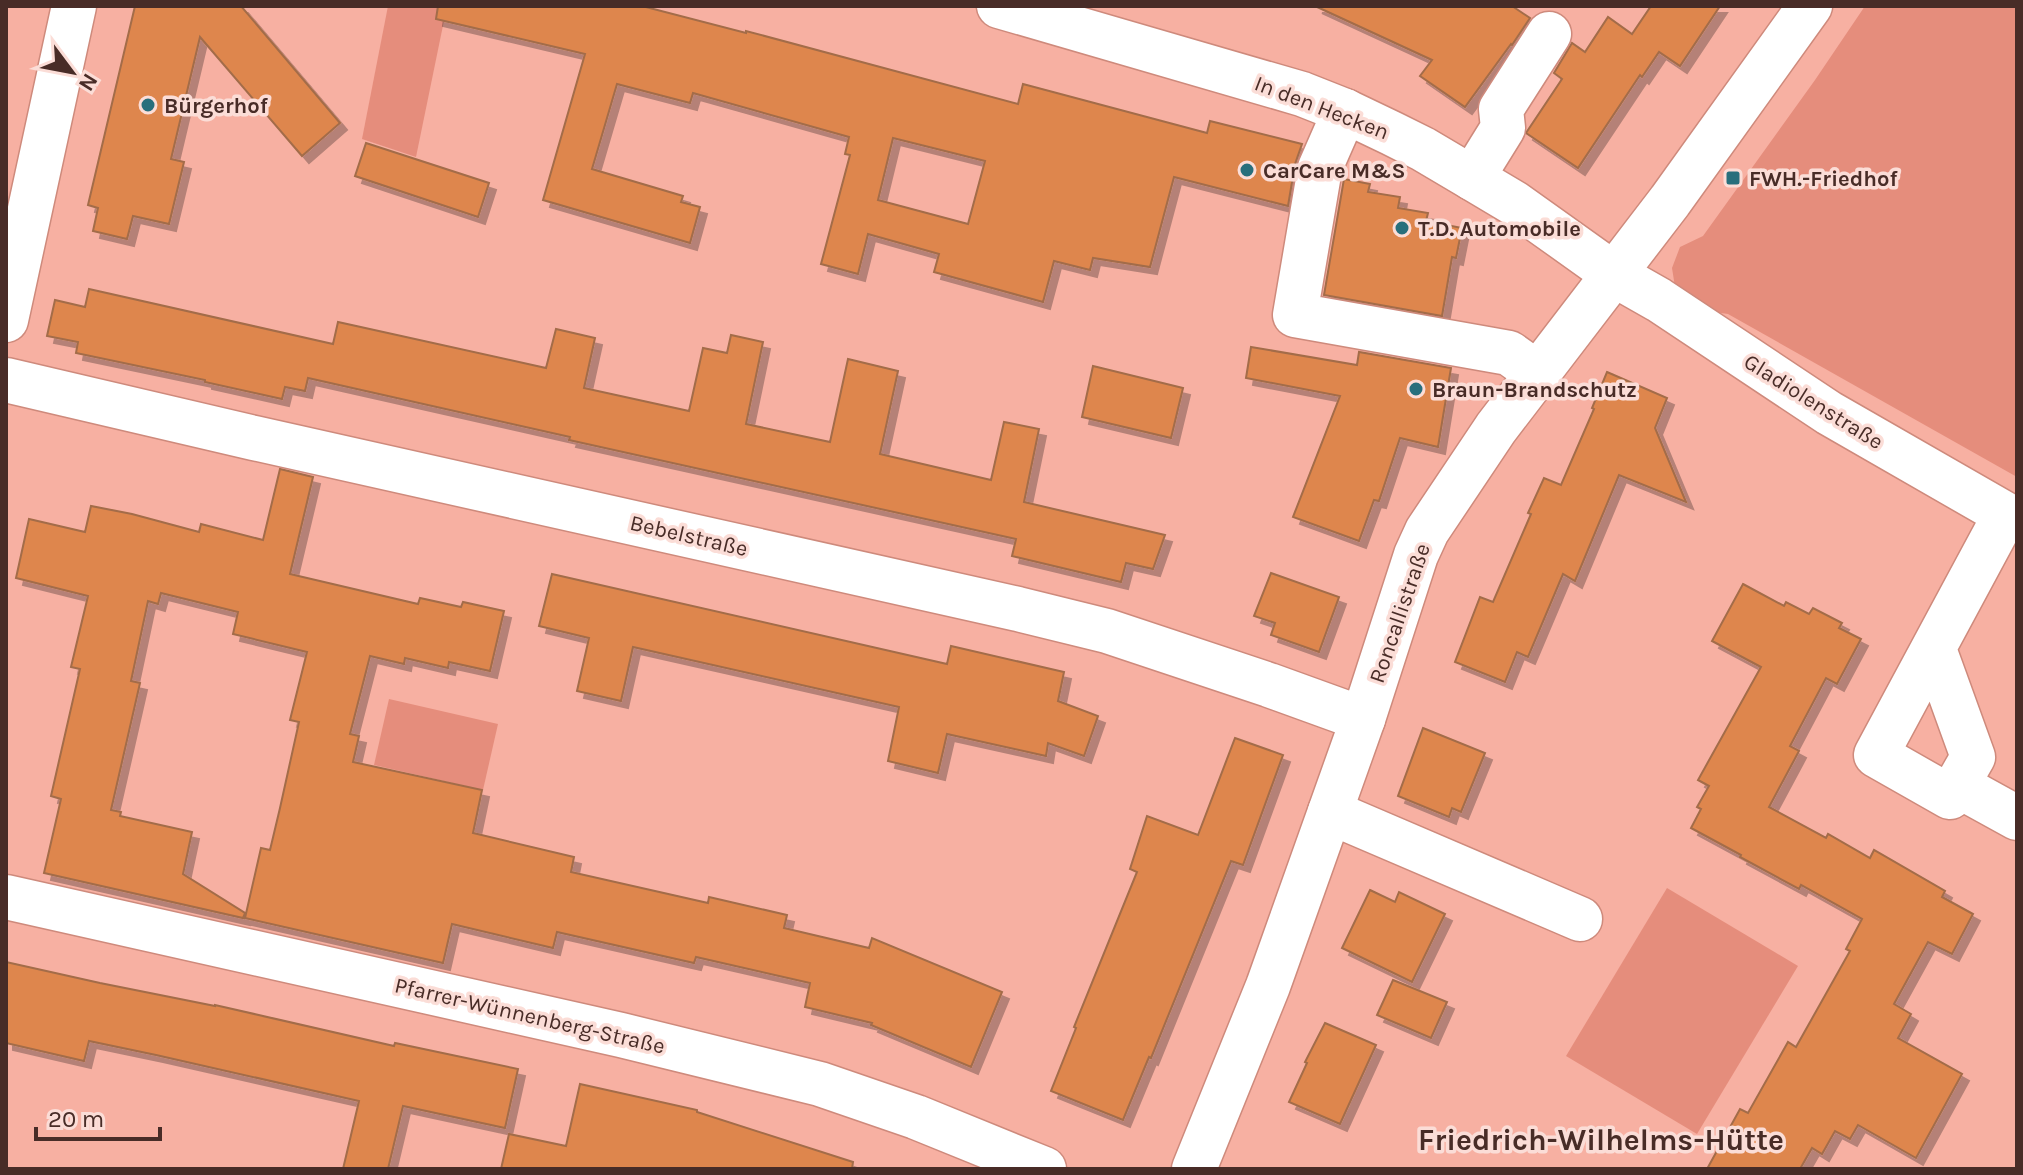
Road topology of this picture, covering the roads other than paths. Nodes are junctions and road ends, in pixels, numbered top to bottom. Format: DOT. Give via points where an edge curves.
graph roads {
  1 [pos="74,6"];
  2 [pos="999,6"];
  3 [pos="1810,6"];
  4 [pos="1549,34"];
  5 [pos="1345,111"];
  6 [pos="1472,178"];
  7 [pos="1615,275"];
  8 [pos="6,320"];
  9 [pos="1537,373"];
  10 [pos="6,380"];
  11 [pos="2011,518"];
  12 [pos="1934,649"];
  13 [pos="1363,719"];
  14 [pos="1957,785"];
  15 [pos="1330,812"];
  16 [pos="2017,818"];
  17 [pos="6,897"];
  18 [pos="1580,919"];
  19 [pos="1044,1169"];
  20 [pos="1194,1169"];
  1 -- 8 [label="street"];
  2 -- 5 [label="street, In den Hecken"];
  3 -- 7 [label="street, Roncallistraße"];
  4 -- 6 [label="street" via="1501,109 1503,128"];
  5 -- 6 [label="street, In den Hecken"];
  5 -- 9 [label="street" via="1320,168 1295,315 1509,353"];
  6 -- 7 [label="street, In den Hecken"];
  7 -- 9 [label="street, Roncallistraße"];
  7 -- 11 [label="street, Gladiolenstraße" via="1829,413"];
  9 -- 13 [label="street, Roncallistraße" via="1427,531"];
  10 -- 13 [label="street, Bebelstraße" via="1092,627"];
  11 -- 12 [label="street"];
  12 -- 14 [label="street" via="1973,757"];
  12 -- 14 [label="street" via="1876,755 1950,797"];
  13 -- 15 [label="street, Roncallistraße"];
  14 -- 16 [label="street"];
  15 -- 18 [label="street"];
  15 -- 20 [label="street, Roncallistraße" via="1268,986"];
  17 -- 19 [label="street, Pfarrer-Wünnenberg-Straße" via="820,1084"];
}
